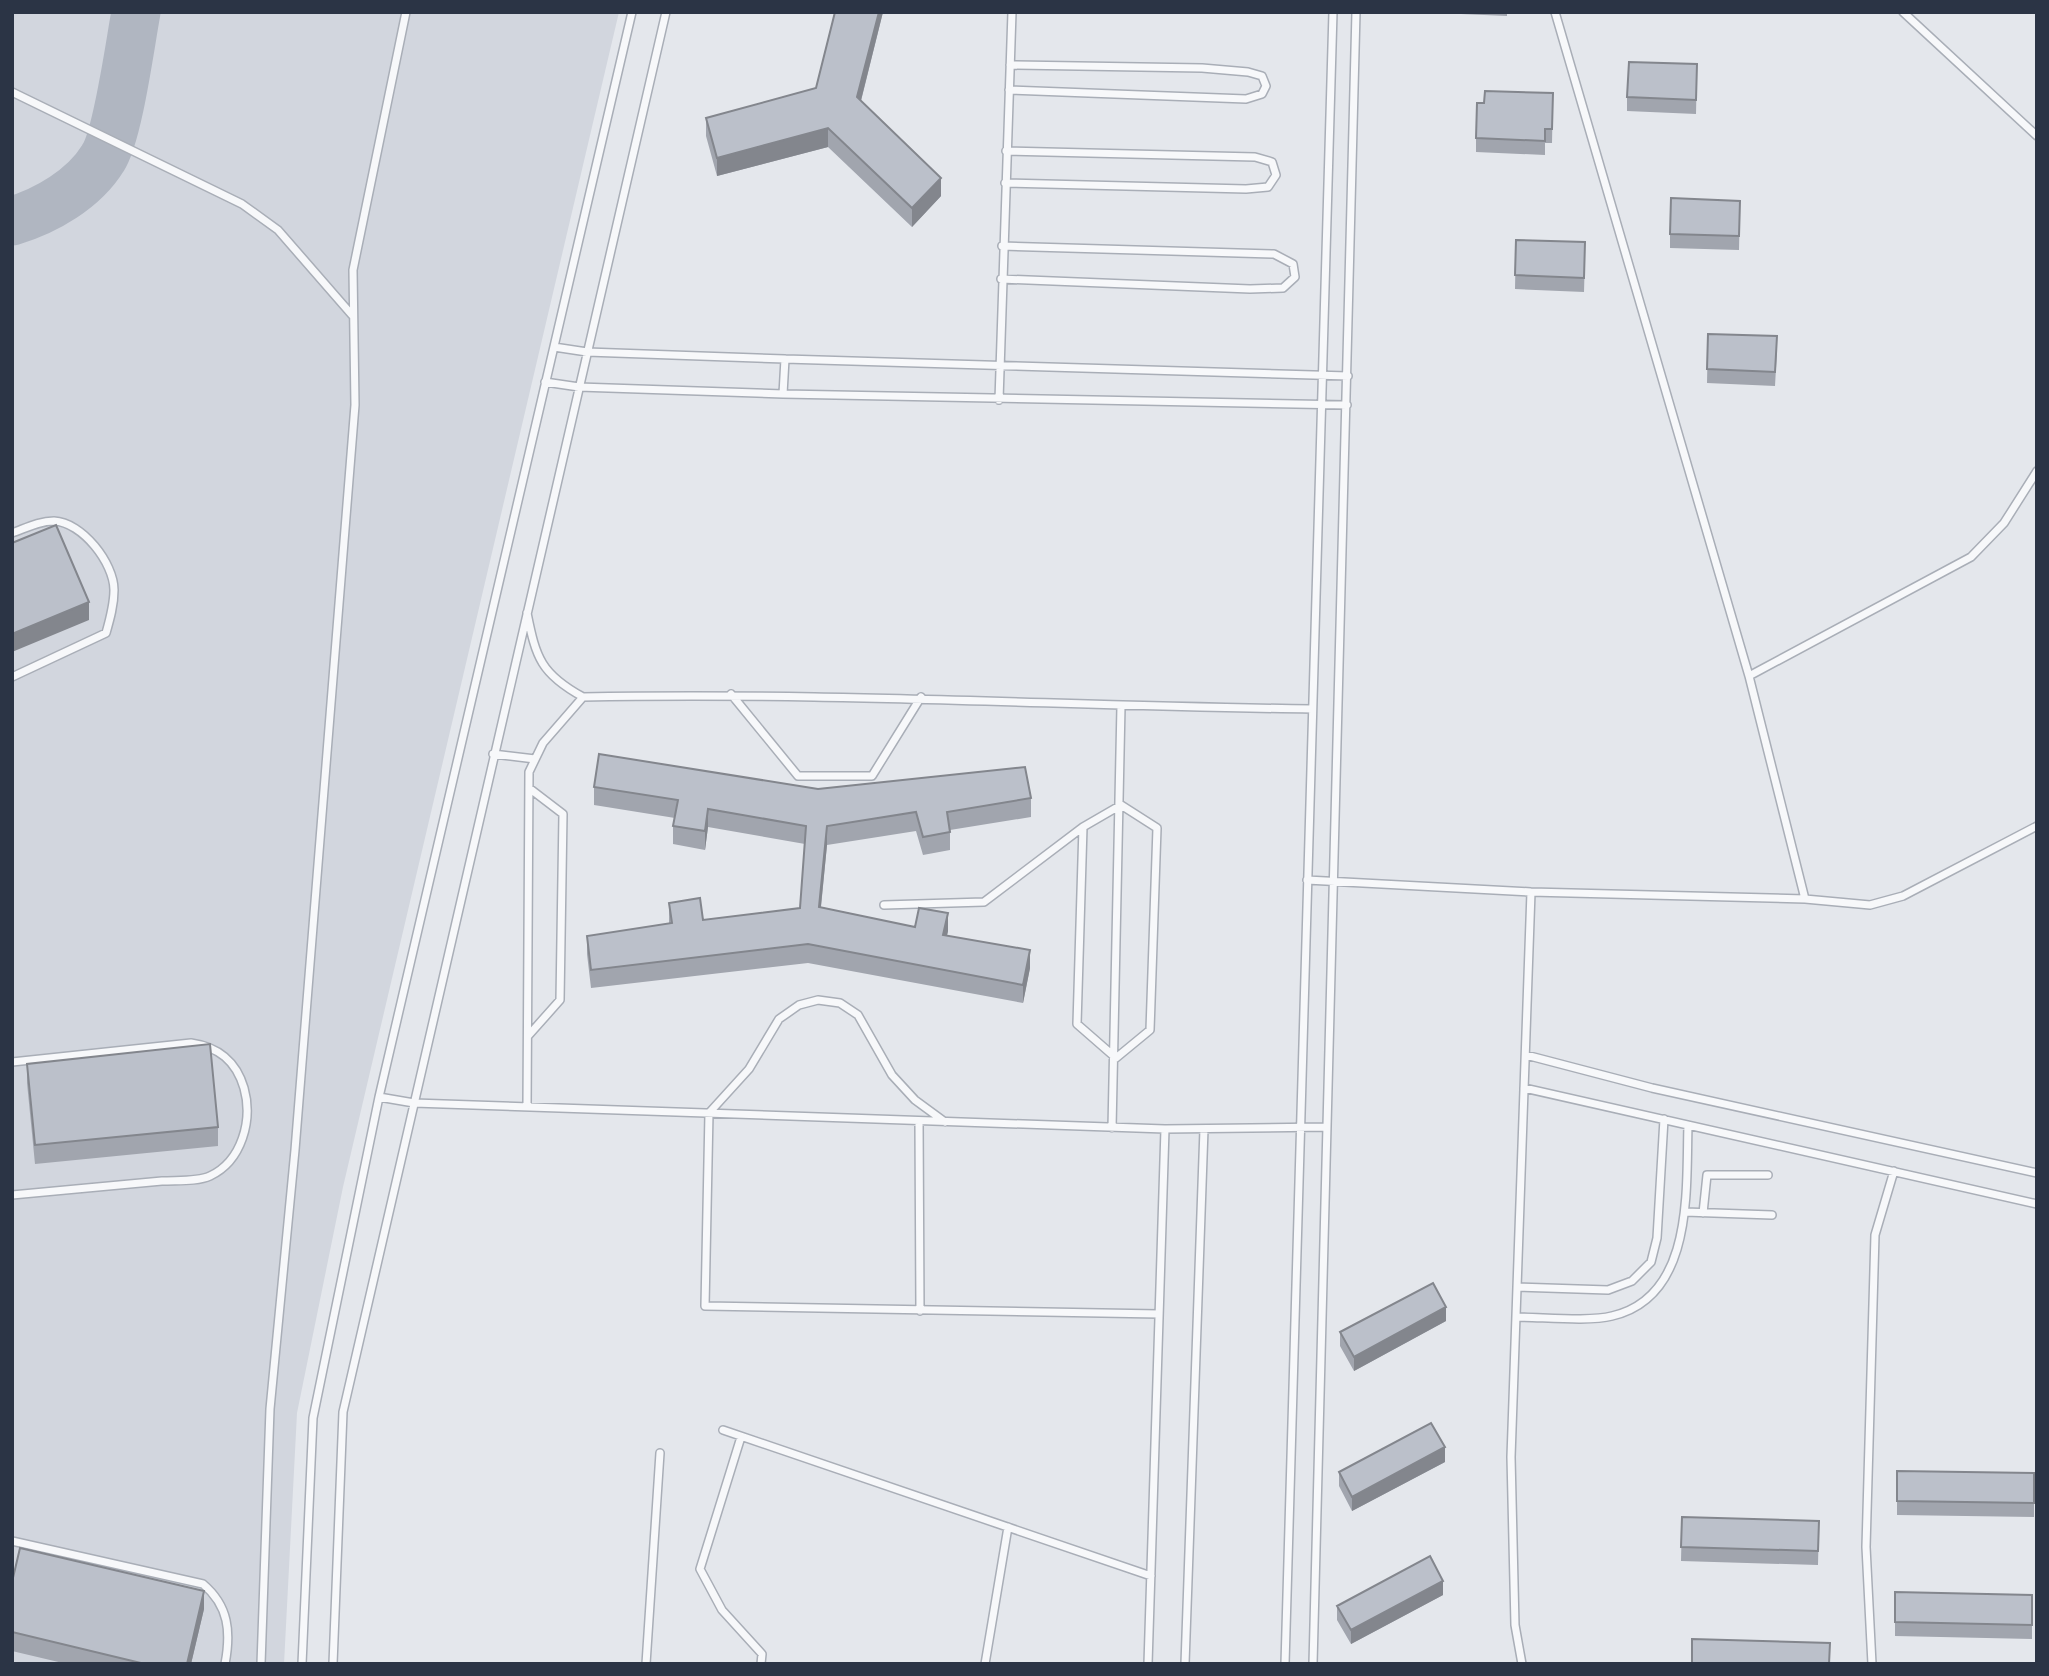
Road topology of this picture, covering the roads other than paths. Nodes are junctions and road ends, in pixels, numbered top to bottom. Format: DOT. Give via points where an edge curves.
graph roads {
  1 [pos="406,12"];
  2 [pos="632,12"];
  3 [pos="666,12"];
  4 [pos="1012,12"];
  5 [pos="1333,12"];
  6 [pos="1356,12"];
  7 [pos="1555,12"];
  8 [pos="1903,12"];
  9 [pos="1010,65"];
  10 [pos="1009,90"];
  11 [pos="12,92"];
  12 [pos="2037,135"];
  13 [pos="1006,151"];
  14 [pos="1005,183"];
  15 [pos="1002,246"];
  16 [pos="1001,279"];
  17 [pos="352,316"];
  18 [pos="554,347"];
  19 [pos="587,352"];
  20 [pos="785,359"];
  21 [pos="998,366"];
  22 [pos="1322,375"];
  23 [pos="1348,376"];
  24 [pos="545,382"];
  25 [pos="579,387"];
  26 [pos="783,394"];
  27 [pos="999,400"];
  28 [pos="1321,404"];
  29 [pos="1347,405"];
  30 [pos="2037,471"];
  31 [pos="12,533"];
  32 [pos="527,611"];
  33 [pos="1749,676"];
  34 [pos="12,677"];
  35 [pos="731,694"];
  36 [pos="583,696"];
  37 [pos="922,697"];
  38 [pos="1121,706"];
  39 [pos="1312,709"];
  40 [pos="493,754"];
  41 [pos="535,759"];
  42 [pos="529,788"];
  43 [pos="1121,805"];
  44 [pos="2037,826"];
  45 [pos="1083,827"];
  46 [pos="1307,880"];
  47 [pos="1334,880"];
  48 [pos="1531,891"];
  49 [pos="1805,899"];
  50 [pos="884,905"];
  51 [pos="527,1036"];
  52 [pos="1526,1055"];
  53 [pos="1116,1058"];
  54 [pos="12,1062"];
  55 [pos="1524,1088"];
  56 [pos="379,1097"];
  57 [pos="414,1103"];
  58 [pos="527,1107"];
  59 [pos="709,1113"];
  60 [pos="1664,1119"];
  61 [pos="919,1121"];
  62 [pos="945,1122"];
  63 [pos="1299,1125"];
  64 [pos="1688,1125"];
  65 [pos="1327,1127"];
  66 [pos="1112,1128"];
  67 [pos="1165,1129"];
  68 [pos="1204,1129"];
  69 [pos="1894,1171"];
  70 [pos="2037,1172"];
  71 [pos="1768,1175"];
  72 [pos="12,1195"];
  73 [pos="2037,1204"];
  74 [pos="1685,1212"];
  75 [pos="1703,1213"];
  76 [pos="1772,1215"];
  77 [pos="1517,1287"];
  78 [pos="920,1311"];
  79 [pos="1159,1314"];
  80 [pos="1516,1317"];
  81 [pos="723,1430"];
  82 [pos="741,1437"];
  83 [pos="660,1453"];
  84 [pos="1008,1527"];
  85 [pos="12,1541"];
  86 [pos="1151,1576"];
  87 [pos="225,1664"];
  88 [pos="261,1664"];
  89 [pos="302,1664"];
  90 [pos="333,1664"];
  91 [pos="646,1664"];
  92 [pos="761,1664"];
  93 [pos="985,1664"];
  94 [pos="1148,1664"];
  95 [pos="1185,1664"];
  96 [pos="1285,1664"];
  97 [pos="1313,1664"];
  98 [pos="1522,1664"];
  99 [pos="1872,1664"];
  1 -- 17 [label="lane" via="352,270"];
  2 -- 18 [label="lane"];
  3 -- 19 [label="lane"];
  4 -- 9 [label="lane"];
  5 -- 22 [label="lane"];
  6 -- 23 [label="lane"];
  7 -- 33 [label="lane"];
  8 -- 12 [label="lane"];
  9 -- 10 [label="lane"];
  9 -- 10 [label="lane" via="1202,68 1248,72 1262,76 1266,86 1262,94 1246,99"];
  10 -- 13 [label="lane"];
  11 -- 17 [label="lane" via="242,204 278,230"];
  13 -- 14 [label="lane"];
  13 -- 14 [label="lane" via="1255,157 1272,162 1276,175 1268,187 1246,189"];
  14 -- 15 [label="lane"];
  15 -- 16 [label="lane"];
  15 -- 16 [label="lane" via="1274,254 1293,264 1295,277 1283,288 1250,289"];
  16 -- 21 [label="lane"];
  17 -- 88 [label="lane" via="355,405 270,1409"];
  18 -- 19 [label="lane"];
  18 -- 24 [label="lane"];
  19 -- 20 [label="lane"];
  19 -- 25 [label="lane"];
  20 -- 21 [label="lane"];
  20 -- 26 [label="lane"];
  21 -- 22 [label="lane"];
  21 -- 27 [label="lane"];
  22 -- 23 [label="lane"];
  22 -- 28 [label="lane"];
  23 -- 29 [label="lane"];
  24 -- 25 [label="lane"];
  24 -- 56 [label="lane"];
  25 -- 26 [label="lane"];
  25 -- 32 [label="lane"];
  26 -- 27 [label="lane"];
  27 -- 28 [label="lane"];
  28 -- 29 [label="lane"];
  28 -- 39 [label="lane"];
  29 -- 47 [label="lane"];
  30 -- 33 [label="lane" via="2004,523 1971,556"];
  31 -- 34 [label="lane" via="55,521 76,527 102,557 114,588 106,633"];
  32 -- 36 [label="lane" via="534,651 565,687"];
  32 -- 40 [label="lane"];
  33 -- 49 [label="lane"];
  35 -- 36 [label="lane"];
  35 -- 37 [label="lane"];
  35 -- 37 [label="lane" via="798,776 872,776"];
  36 -- 41 [label="lane" via="559,721"];
  37 -- 38 [label="lane"];
  38 -- 39 [label="lane"];
  38 -- 43 [label="lane"];
  39 -- 46 [label="lane"];
  40 -- 41 [label="lane"];
  40 -- 57 [label="lane"];
  41 -- 42 [label="lane"];
  42 -- 51 [label="lane"];
  42 -- 51 [label="lane" via="563,814 560,1000"];
  43 -- 45 [label="lane"];
  43 -- 53 [label="lane"];
  43 -- 53 [label="lane" via="1157,828 1150,1030"];
  44 -- 49 [label="lane" via="1903,896 1870,905"];
  45 -- 50 [label="lane" via="984,902"];
  45 -- 53 [label="lane" via="1077,1024"];
  46 -- 47 [label="lane"];
  46 -- 63 [label="lane"];
  47 -- 48 [label="lane"];
  47 -- 65 [label="lane"];
  48 -- 49 [label="lane"];
  48 -- 52 [label="lane"];
  51 -- 58 [label="lane"];
  52 -- 55 [label="lane"];
  52 -- 70 [label="lane" via="1652,1088"];
  53 -- 66 [label="lane"];
  54 -- 72 [label="lane" via="191,1043 212,1046 231,1061 248,1102 238,1151 209,1177"];
  55 -- 60 [label="lane"];
  55 -- 77 [label="lane"];
  56 -- 57 [label="lane"];
  56 -- 89 [label="lane" via="313,1418"];
  57 -- 58 [label="lane"];
  57 -- 90 [label="lane" via="343,1412"];
  58 -- 59 [label="lane"];
  59 -- 61 [label="lane"];
  59 -- 62 [label="lane" via="749,1069 779,1019 799,1005 818,1000 840,1003 858,1015 892,1075"];
  59 -- 78 [label="lane" via="705,1306"];
  60 -- 64 [label="lane"];
  60 -- 77 [label="lane" via="1657,1238 1651,1262 1632,1281 1608,1290"];
  61 -- 62 [label="lane"];
  61 -- 78 [label="lane"];
  62 -- 66 [label="lane"];
  63 -- 65 [label="lane"];
  63 -- 68 [label="lane"];
  63 -- 96 [label="lane"];
  64 -- 69 [label="lane"];
  64 -- 74 [label="lane"];
  65 -- 97 [label="lane"];
  66 -- 67 [label="lane"];
  67 -- 68 [label="lane"];
  67 -- 79 [label="lane"];
  68 -- 95 [label="lane"];
  69 -- 73 [label="lane"];
  69 -- 99 [label="lane" via="1875,1235 1866,1547"];
  71 -- 75 [label="lane" via="1707,1175"];
  74 -- 75 [label="lane"];
  74 -- 80 [label="lane" via="1668,1277 1649,1299 1612,1317"];
  75 -- 76 [label="lane"];
  77 -- 80 [label="lane"];
  78 -- 79 [label="lane"];
  79 -- 86 [label="lane"];
  80 -- 98 [label="lane" via="1512,1483 1515,1626"];
  81 -- 82 [label="lane"];
  82 -- 84 [label="lane"];
  82 -- 92 [label="lane" via="700,1569 722,1610 762,1654"];
  83 -- 91 [label="lane"];
  84 -- 86 [label="lane"];
  84 -- 93 [label="lane"];
  85 -- 87 [label="lane" via="203,1584 219,1598 228,1631"];
  86 -- 94 [label="lane"];
}
